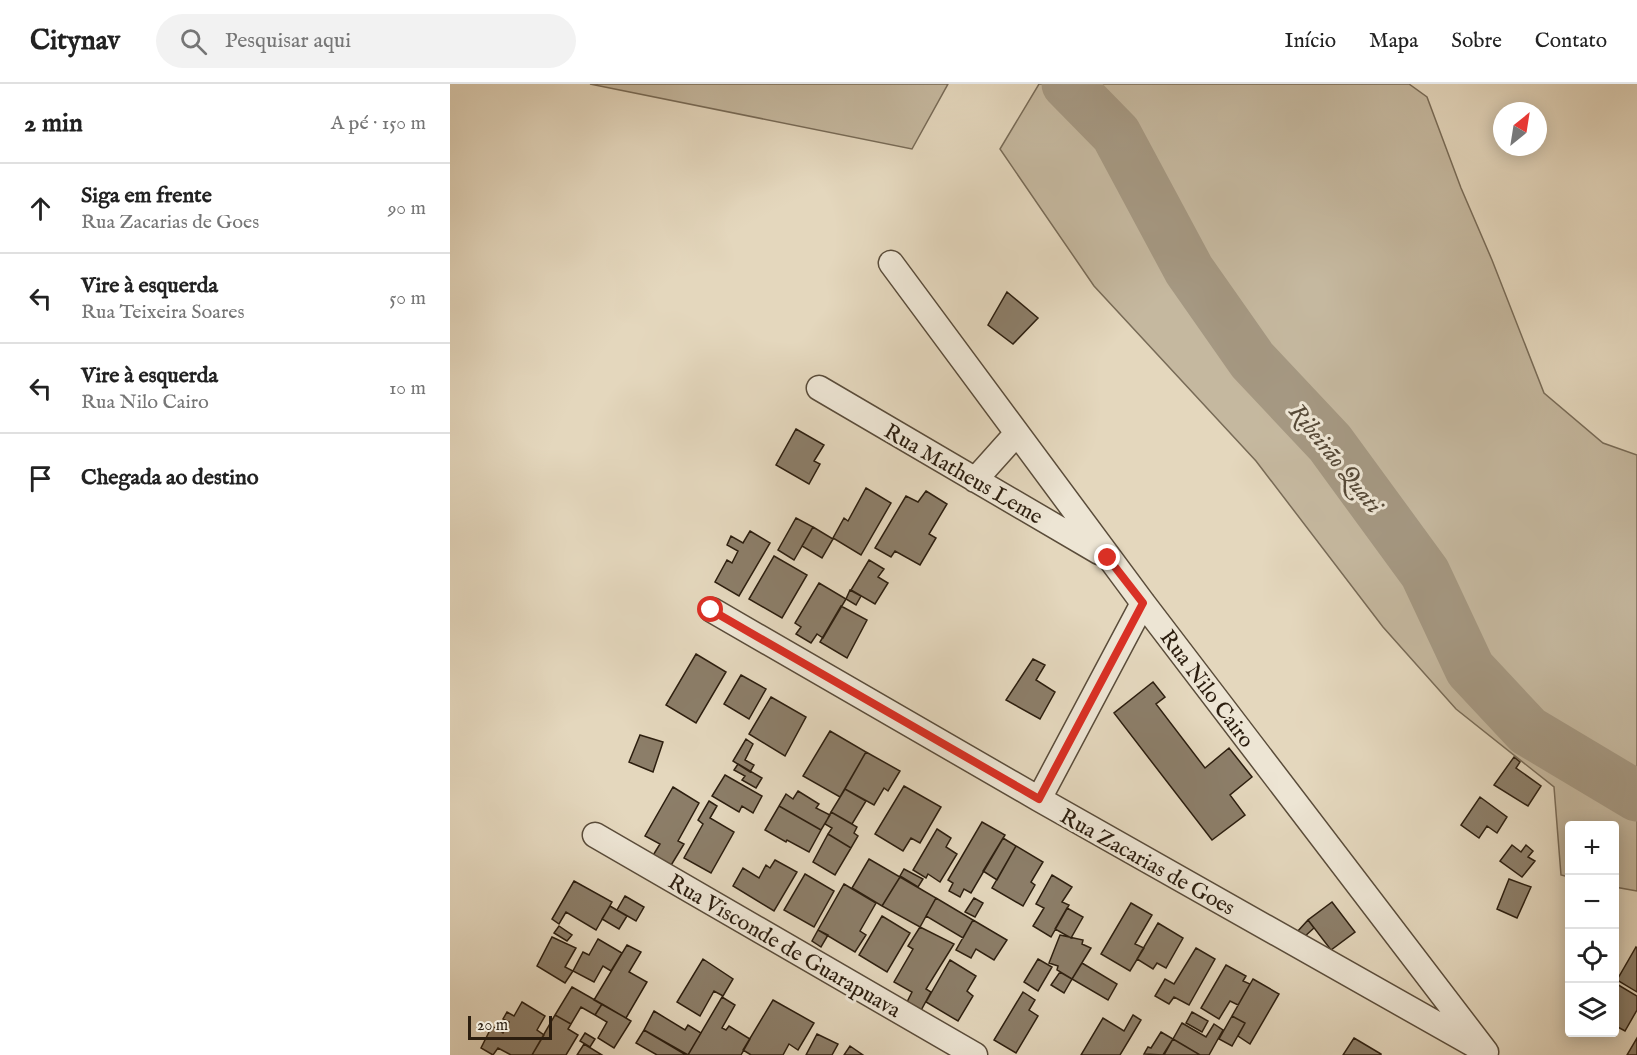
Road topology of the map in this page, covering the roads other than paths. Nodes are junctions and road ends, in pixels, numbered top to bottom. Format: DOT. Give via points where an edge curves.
graph roads {
  1 [pos="891,263"];
  2 [pos="819,388"];
  3 [pos="1017,433"];
  4 [pos="975,480"];
  5 [pos="1108,558"];
  6 [pos="1143,603"];
  7 [pos="711,610"];
  8 [pos="1039,799"];
  9 [pos="595,835"];
  10 [pos="1488,1054"];
  11 [pos="975,1055"];
  1 -- 3 [label="street, Rua Nilo Cairo"];
  2 -- 4 [label="street, Rua Matheus Leme"];
  3 -- 4 [label="street"];
  3 -- 5 [label="street, Rua Nilo Cairo"];
  4 -- 5 [label="street, Rua Matheus Leme"];
  5 -- 6 [label="street, Rua Nilo Cairo"];
  6 -- 8 [label="street"];
  6 -- 10 [label="street, Rua Nilo Cairo"];
  7 -- 8 [label="street, Rua Zacarias de Goes"];
  8 -- 10 [label="street, Rua Zacarias de Goes"];
  9 -- 11 [label="street, Rua Visconde de Guarapuava"];
}
